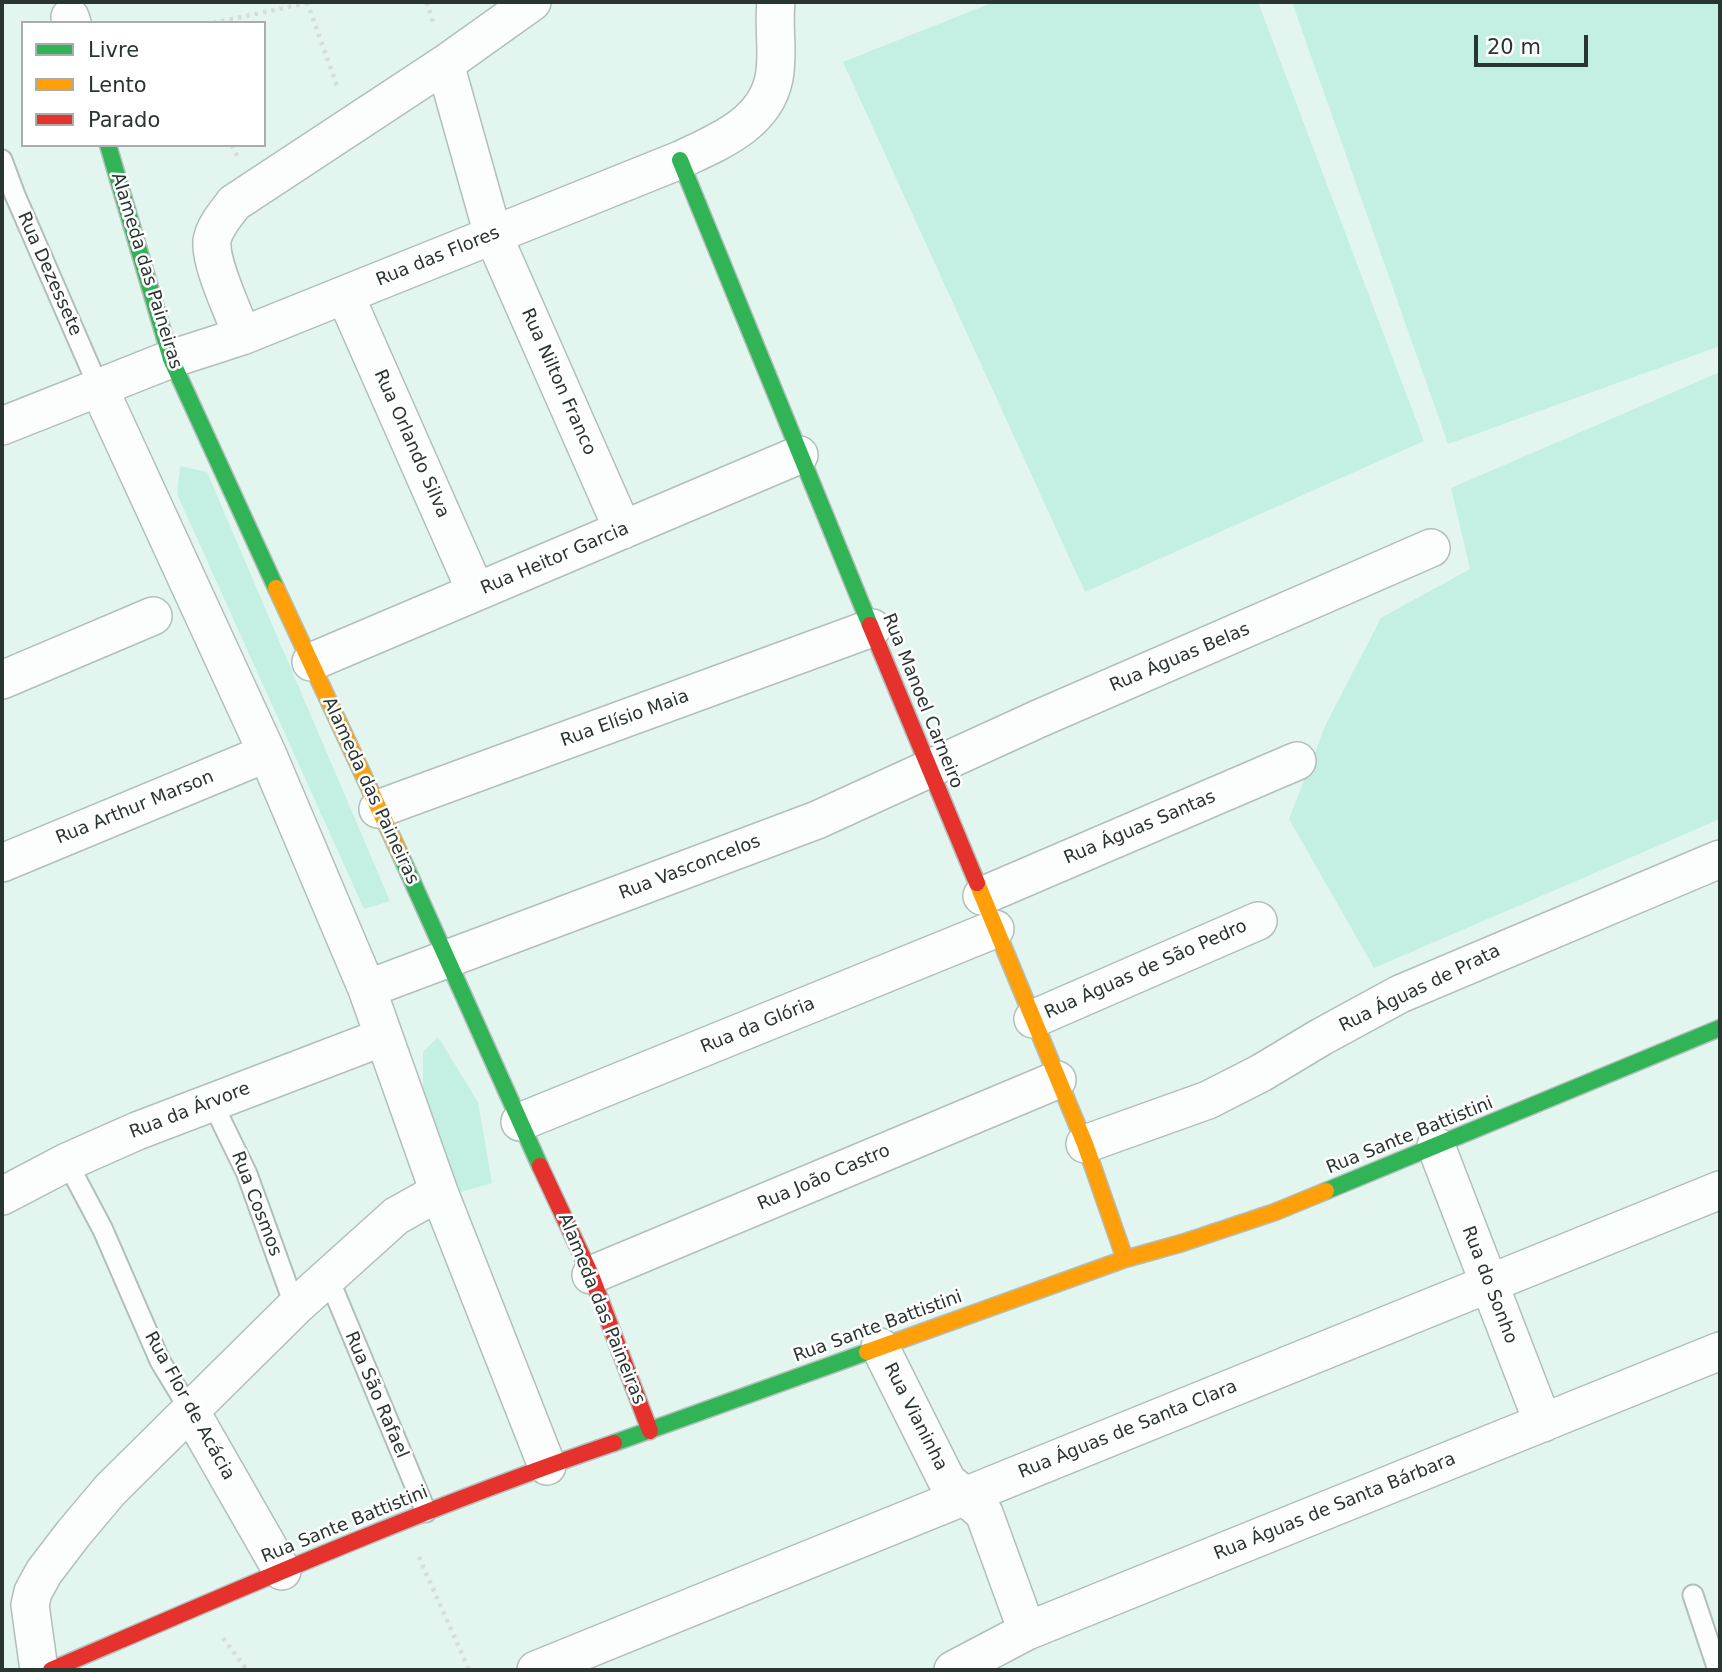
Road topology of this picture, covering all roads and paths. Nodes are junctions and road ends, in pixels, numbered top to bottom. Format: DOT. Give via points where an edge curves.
graph roads {
  1 [pos="307,2"];
  2 [pos="532,2"];
  3 [pos="776,2"];
  4 [pos="222,21"];
  5 [pos="444,64"];
  6 [pos="351,127"];
  7 [pos="109,147"];
  8 [pos="2,160"];
  9 [pos="680,160"];
  10 [pos="8,198"];
  11 [pos="493,235"];
  12 [pos="345,295"];
  13 [pos="242,336"];
  14 [pos="171,359"];
  15 [pos="99,388"];
  16 [pos="2,426"];
  17 [pos="799,455"];
  18 [pos="623,530"];
  19 [pos="1431,548"];
  20 [pos="476,592"];
  21 [pos="153,616"];
  22 [pos="872,628"];
  23 [pos="311,662"];
  24 [pos="2,680"];
  25 [pos="267,753"];
  26 [pos="1297,761"];
  27 [pos="929,769"];
  28 [pos="378,809"];
  29 [pos="1720,859"];
  30 [pos="2,863"];
  31 [pos="982,896"];
  32 [pos="1258,921"];
  33 [pos="995,929"];
  34 [pos="448,959"];
  35 [pos="367,989"];
  36 [pos="1033,1019"];
  37 [pos="1720,1028"];
  38 [pos="383,1037"];
  39 [pos="1057,1080"];
  40 [pos="212,1102"];
  41 [pos="520,1122"];
  42 [pos="1085,1144"];
  43 [pos="1436,1146"];
  44 [pos="67,1162"];
  45 [pos="1720,1190"];
  46 [pos="439,1192"];
  47 [pos="2,1196"];
  48 [pos="1125,1259"];
  49 [pos="591,1275"];
  50 [pos="327,1277"];
  51 [pos="1488,1286"];
  52 [pos="295,1307"];
  53 [pos="880,1347"];
  54 [pos="1720,1351"];
  55 [pos="191,1412"];
  56 [pos="1543,1423"];
  57 [pos="650,1431"];
  58 [pos="547,1466"];
  59 [pos="964,1496"];
  60 [pos="426,1513"];
  61 [pos="402,1522"];
  62 [pos="282,1571"];
  63 [pos="1692,1595"];
  64 [pos="1027,1631"];
  65 [pos="39,1670"];
  66 [pos="51,1670"];
  67 [pos="469,1670"];
  68 [pos="536,1670"];
  69 [pos="953,1670"];
  70 [pos="1718,1670"];
  1 -- 4 [label="path"];
  1 -- 6 [label="path"];
  2 -- 5 [label="street"];
  3 -- 9 [label="street, Rua das Flores" via="774,78 768,98 728,136"];
  5 -- 6 [label="street"];
  5 -- 11 [label="street, Rua Nilton Franco"];
  6 -- 13 [label="street" via="234,203 221,220 212,240 214,260"];
  7 -- 14 [label="street, Alameda das Paineiras"];
  8 -- 10 [label="lane, Rua Dezessete"];
  9 -- 11 [label="street, Rua das Flores"];
  9 -- 17 [label="street, Rua Manoel Carneiro"];
  10 -- 15 [label="lane, Rua Dezessete"];
  11 -- 12 [label="street, Rua das Flores"];
  11 -- 18 [label="street, Rua Nilton Franco"];
  12 -- 13 [label="street, Rua das Flores"];
  12 -- 20 [label="street, Rua Orlando Silva"];
  13 -- 14 [label="street, Rua das Flores"];
  14 -- 15 [label="street, Rua das Flores"];
  14 -- 23 [label="street, Alameda das Paineiras"];
  15 -- 16 [label="street, Rua das Flores"];
  15 -- 25 [label="street"];
  17 -- 18 [label="street, Rua Heitor Garcia"];
  17 -- 22 [label="street, Rua Manoel Carneiro"];
  18 -- 20 [label="street, Rua Heitor Garcia"];
  19 -- 27 [label="street, Rua Águas Belas"];
  20 -- 23 [label="street, Rua Heitor Garcia"];
  21 -- 24 [label="street"];
  22 -- 27 [label="street, Rua Manoel Carneiro"];
  22 -- 28 [label="street, Rua Elísio Maia"];
  23 -- 28 [label="street, Alameda das Paineiras"];
  25 -- 30 [label="street, Rua Arthur Marson"];
  25 -- 35 [label="street"];
  26 -- 31 [label="street, Rua Águas Santas"];
  27 -- 31 [label="street, Rua Manoel Carneiro"];
  27 -- 34 [label="street, Rua Vasconcelos" via="817,820"];
  28 -- 34 [label="street, Alameda das Paineiras"];
  29 -- 42 [label="street, Rua Águas de Prata" via="1401,994 1208,1100"];
  31 -- 33 [label="street, Rua Manoel Carneiro"];
  32 -- 36 [label="street, Rua Águas de São Pedro"];
  33 -- 36 [label="street, Rua Manoel Carneiro"];
  33 -- 41 [label="street, Rua da Glória"];
  34 -- 35 [label="street, Rua Vasconcelos"];
  34 -- 41 [label="street, Alameda das Paineiras"];
  35 -- 38 [label="street"];
  36 -- 39 [label="street, Rua Manoel Carneiro"];
  37 -- 43 [label="street, Rua Sante Battistini"];
  38 -- 40 [label="street, Rua da Árvore"];
  38 -- 46 [label="street"];
  39 -- 42 [label="street, Rua Manoel Carneiro"];
  39 -- 49 [label="street, Rua João Castro"];
  40 -- 44 [label="street, Rua da Árvore"];
  40 -- 52 [label="lane, Rua Cosmos" via="247,1174"];
  41 -- 49 [label="street, Alameda das Paineiras"];
  42 -- 48 [label="street, Rua Manoel Carneiro"];
  43 -- 48 [label="street, Rua Sante Battistini" via="1275,1212"];
  43 -- 51 [label="street, Rua do Sonho"];
  44 -- 47 [label="street, Rua da Árvore"];
  44 -- 55 [label="lane, Rua Flor de Acácia" via="103,1230 160,1361"];
  45 -- 51 [label="street, Rua Águas de Santa Clara"];
  46 -- 50 [label="street" via="396,1216"];
  46 -- 58 [label="street"];
  48 -- 53 [label="street, Rua Sante Battistini"];
  49 -- 57 [label="street, Alameda das Paineiras"];
  50 -- 52 [label="street"];
  50 -- 60 [label="lane, Rua São Rafael"];
  51 -- 56 [label="street, Rua do Sonho"];
  51 -- 59 [label="street, Rua Águas de Santa Clara"];
  52 -- 55 [label="street"];
  53 -- 57 [label="street, Rua Sante Battistini"];
  53 -- 59 [label="street, Rua Vianinha" via="947,1481"];
  54 -- 56 [label="street, Rua Águas de Santa Bárbara"];
  55 -- 62 [label="street, Rua Flor de Acácia"];
  55 -- 65 [label="street" via="110,1490 44,1572 30,1605"];
  56 -- 64 [label="street, Rua Águas de Santa Bárbara"];
  57 -- 58 [label="street, Rua Sante Battistini"];
  58 -- 60 [label="street, Rua Sante Battistini"];
  59 -- 64 [label="street, Rua Vianinha" via="984,1513"];
  59 -- 68 [label="street, Rua Águas de Santa Clara"];
  60 -- 61 [label="street, Rua Sante Battistini"];
  61 -- 62 [label="street, Rua Sante Battistini"];
  61 -- 67 [label="path"];
  62 -- 66 [label="street, Rua Sante Battistini"];
  63 -- 70 [label="lane"];
  64 -- 69 [label="street, Rua Águas de Santa Bárbara"];
}
